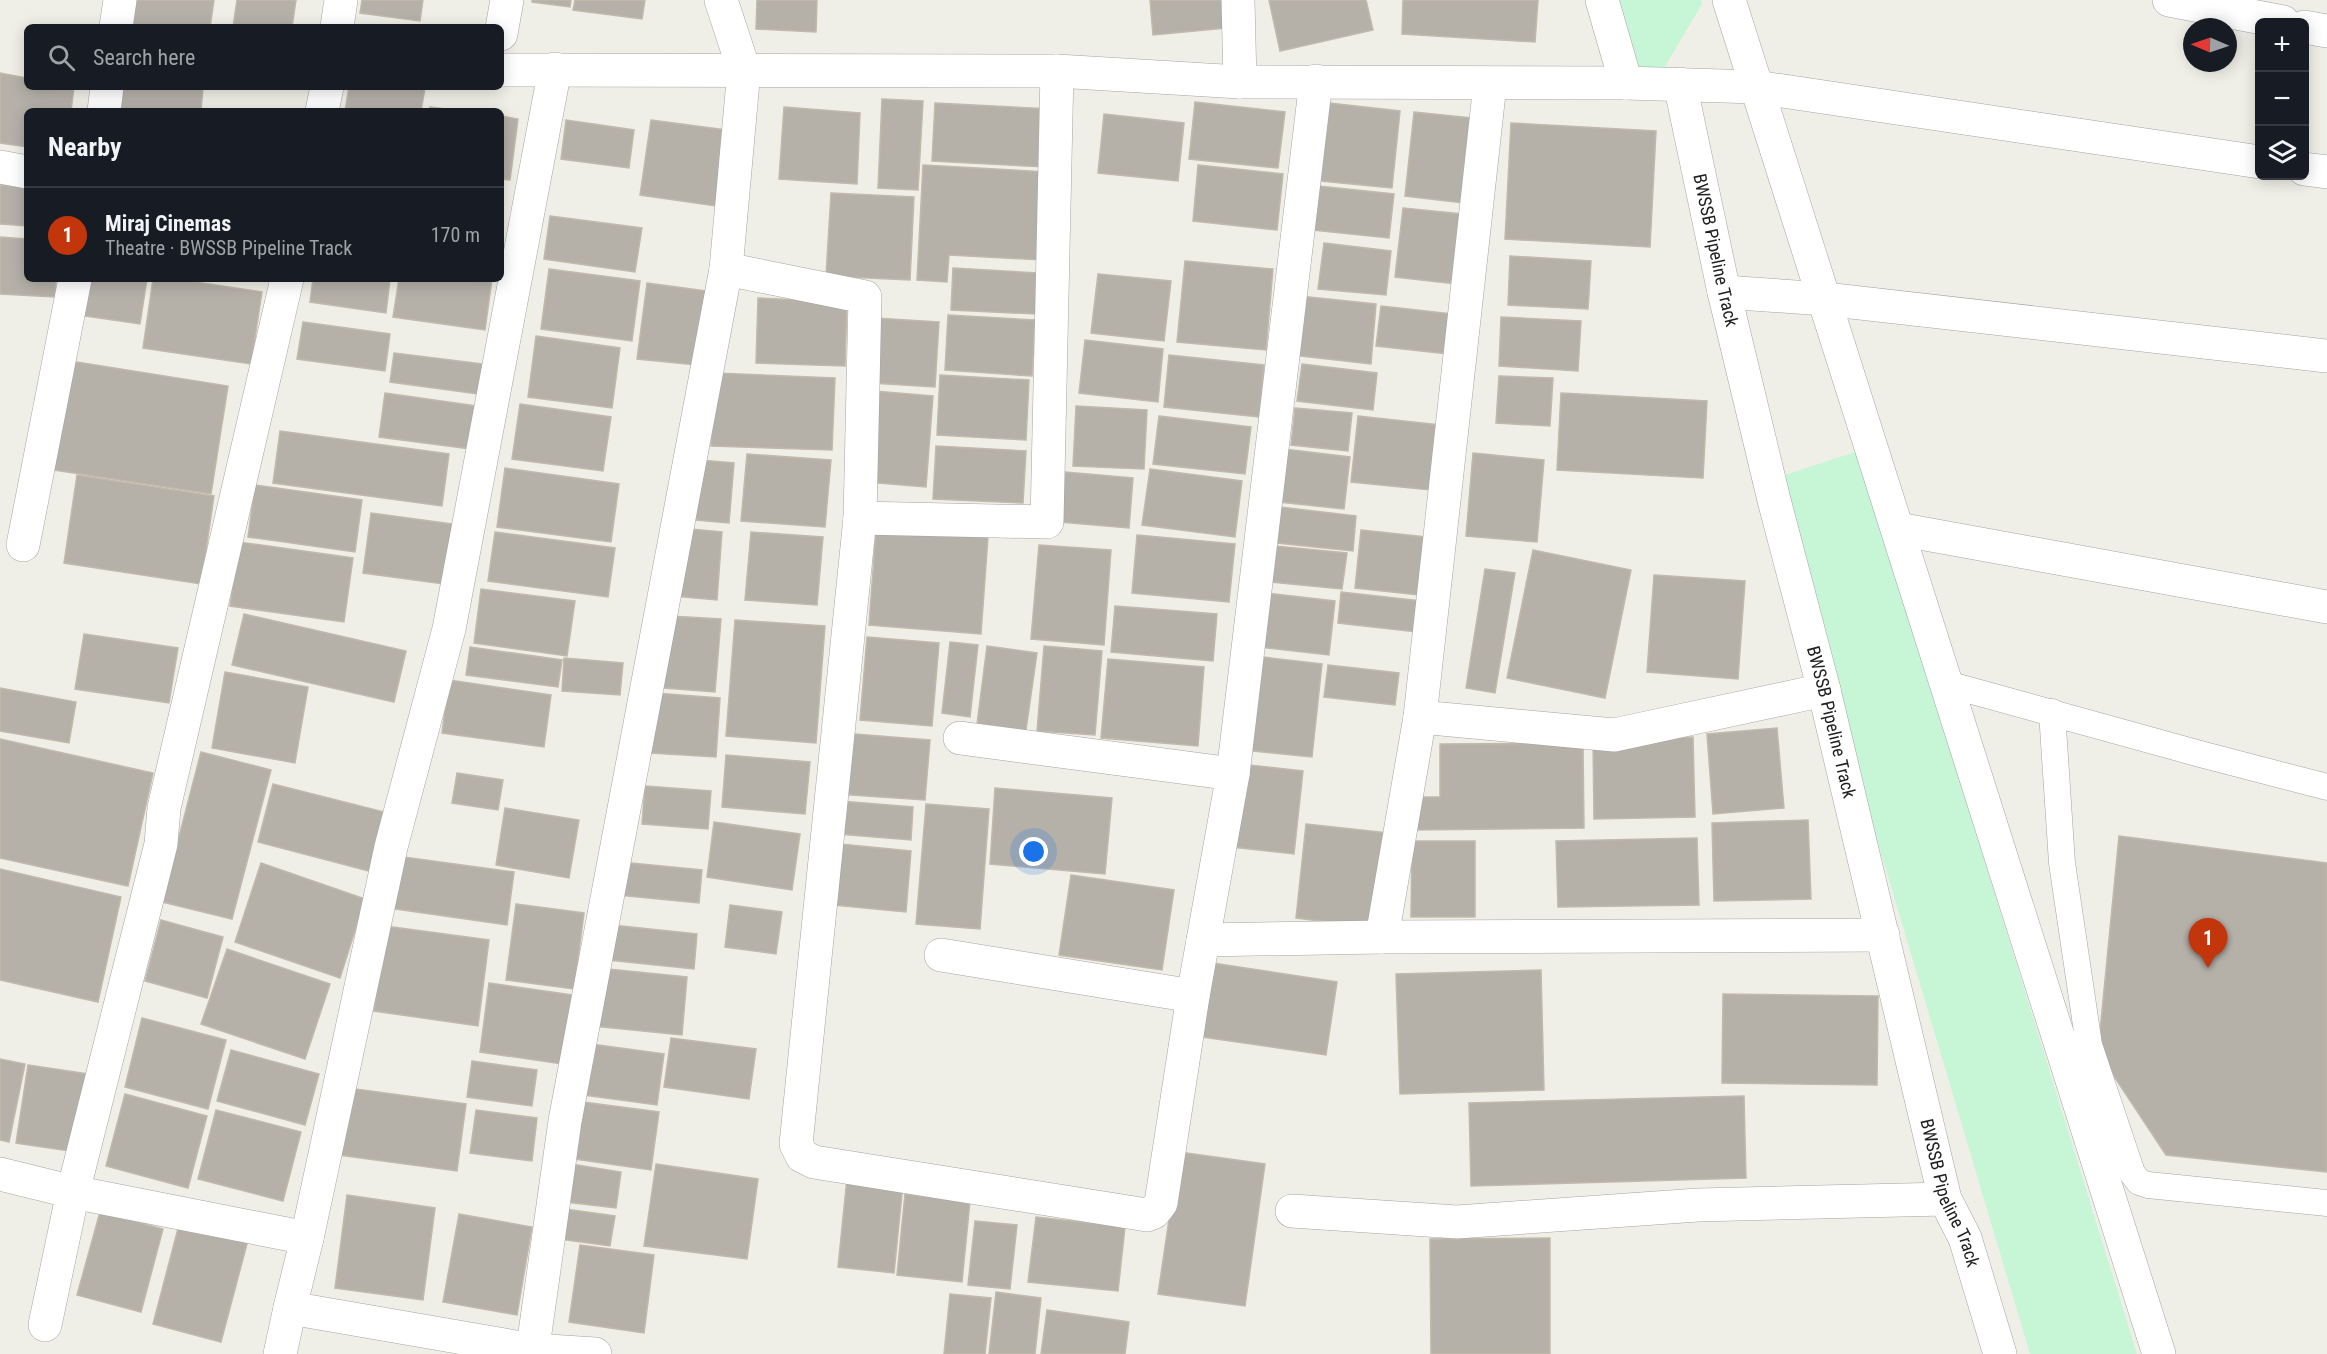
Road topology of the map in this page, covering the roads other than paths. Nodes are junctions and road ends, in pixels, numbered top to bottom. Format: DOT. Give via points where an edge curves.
graph roads {
  1 [pos="120,0"];
  2 [pos="341,0"];
  3 [pos="507,0"];
  4 [pos="721,0"];
  5 [pos="1238,0"];
  6 [pos="1602,0"];
  7 [pos="1729,0"];
  8 [pos="2169,0"];
  9 [pos="2262,18"];
  10 [pos="116,24"];
  11 [pos="337,24"];
  12 [pos="503,24"];
  13 [pos="2309,28"];
  14 [pos="2327,31"];
  15 [pos="555,69"];
  16 [pos="504,70"];
  17 [pos="744,70"];
  18 [pos="1057,71"];
  19 [pos="1240,81"];
  20 [pos="1316,81"];
  21 [pos="1626,83"];
  22 [pos="1490,84"];
  23 [pos="1680,84"];
  24 [pos="1756,87"];
  25 [pos="107,90"];
  26 [pos="326,90"];
  27 [pos="104,108"];
  28 [pos="323,108"];
  29 [pos="2255,161"];
  30 [pos="0,167"];
  31 [pos="2309,170"];
  32 [pos="24,171"];
  33 [pos="2327,172"];
  34 [pos="726,269"];
  35 [pos="74,282"];
  36 [pos="286,282"];
  37 [pos="1724,292"];
  38 [pos="1825,299"];
  39 [pos="2327,356"];
  40 [pos="860,518"];
  41 [pos="1898,529"];
  42 [pos="23,545"];
  43 [pos="2327,607"];
  44 [pos="1947,684"];
  45 [pos="1824,690"];
  46 [pos="2052,712"];
  47 [pos="1420,717"];
  48 [pos="960,738"];
  49 [pos="1233,774"];
  50 [pos="2327,786"];
  51 [pos="1883,935"];
  52 [pos="1382,937"];
  53 [pos="1203,940"];
  54 [pos="941,955"];
  55 [pos="1193,996"];
  56 [pos="0,1174"];
  57 [pos="74,1192"];
  58 [pos="1945,1199"];
  59 [pos="2327,1203"];
  60 [pos="1292,1211"];
  61 [pos="307,1238"];
  62 [pos="290,1308"];
  63 [pos="45,1324"];
  64 [pos="532,1352"];
  65 [pos="280,1354"];
  66 [pos="595,1354"];
  67 [pos="2000,1354"];
  68 [pos="2159,1354"];
  1 -- 10 [label="street"];
  2 -- 11 [label="street"];
  3 -- 12 [label="street"];
  4 -- 17 [label="street"];
  5 -- 19 [label="street"];
  6 -- 21 [label="street"];
  7 -- 24 [label="street"];
  8 -- 9 [label="street"];
  13 -- 14 [label="street"];
  15 -- 16 [label="street"];
  15 -- 17 [label="street"];
  15 -- 61 [label="street" via="449,629 391,847"];
  17 -- 18 [label="street"];
  17 -- 34 [label="street"];
  18 -- 19 [label="street"];
  18 -- 40 [label="street" via="1047,522"];
  19 -- 20 [label="street"];
  20 -- 22 [label="street"];
  20 -- 49 [label="street"];
  21 -- 22 [label="street"];
  21 -- 23 [label="street"];
  22 -- 47 [label="street"];
  23 -- 24 [label="street"];
  23 -- 37 [label="street, BWSSB Pipeline Track"];
  24 -- 29 [label="street"];
  24 -- 38 [label="street"];
  25 -- 27 [label="street"];
  26 -- 28 [label="street"];
  30 -- 32 [label="street"];
  31 -- 33 [label="street"];
  34 -- 40 [label="street" via="866,297"];
  34 -- 64 [label="street" via="565,1121"];
  35 -- 42 [label="street"];
  36 -- 57 [label="street" via="167,797 160,851"];
  37 -- 38 [label="street"];
  37 -- 45 [label="street, BWSSB Pipeline Track"];
  38 -- 39 [label="street"];
  38 -- 41 [label="street"];
  40 -- 55 [label="street" via="796,1144 802,1156 814,1162 1148,1215 1161,1203"];
  41 -- 43 [label="street"];
  41 -- 44 [label="street"];
  44 -- 46 [label="lane"];
  44 -- 68 [label="street"];
  45 -- 47 [label="street" via="1614,735"];
  45 -- 51 [label="street, BWSSB Pipeline Track"];
  46 -- 50 [label="lane"];
  46 -- 59 [label="lane" via="2062,863 2089,1045 2132,1173 2148,1185"];
  47 -- 52 [label="street"];
  48 -- 49 [label="street"];
  49 -- 53 [label="street"];
  51 -- 52 [label="street"];
  51 -- 58 [label="street, BWSSB Pipeline Track"];
  52 -- 53 [label="street"];
  53 -- 55 [label="street"];
  54 -- 55 [label="street"];
  56 -- 57 [label="street"];
  57 -- 61 [label="street"];
  57 -- 63 [label="street"];
  58 -- 60 [label="street" via="1698,1205 1457,1222"];
  58 -- 67 [label="street, BWSSB Pipeline Track" via="1965,1238"];
  61 -- 62 [label="street"];
  62 -- 64 [label="street"];
  62 -- 65 [label="street"];
  64 -- 66 [label="street"];
}
